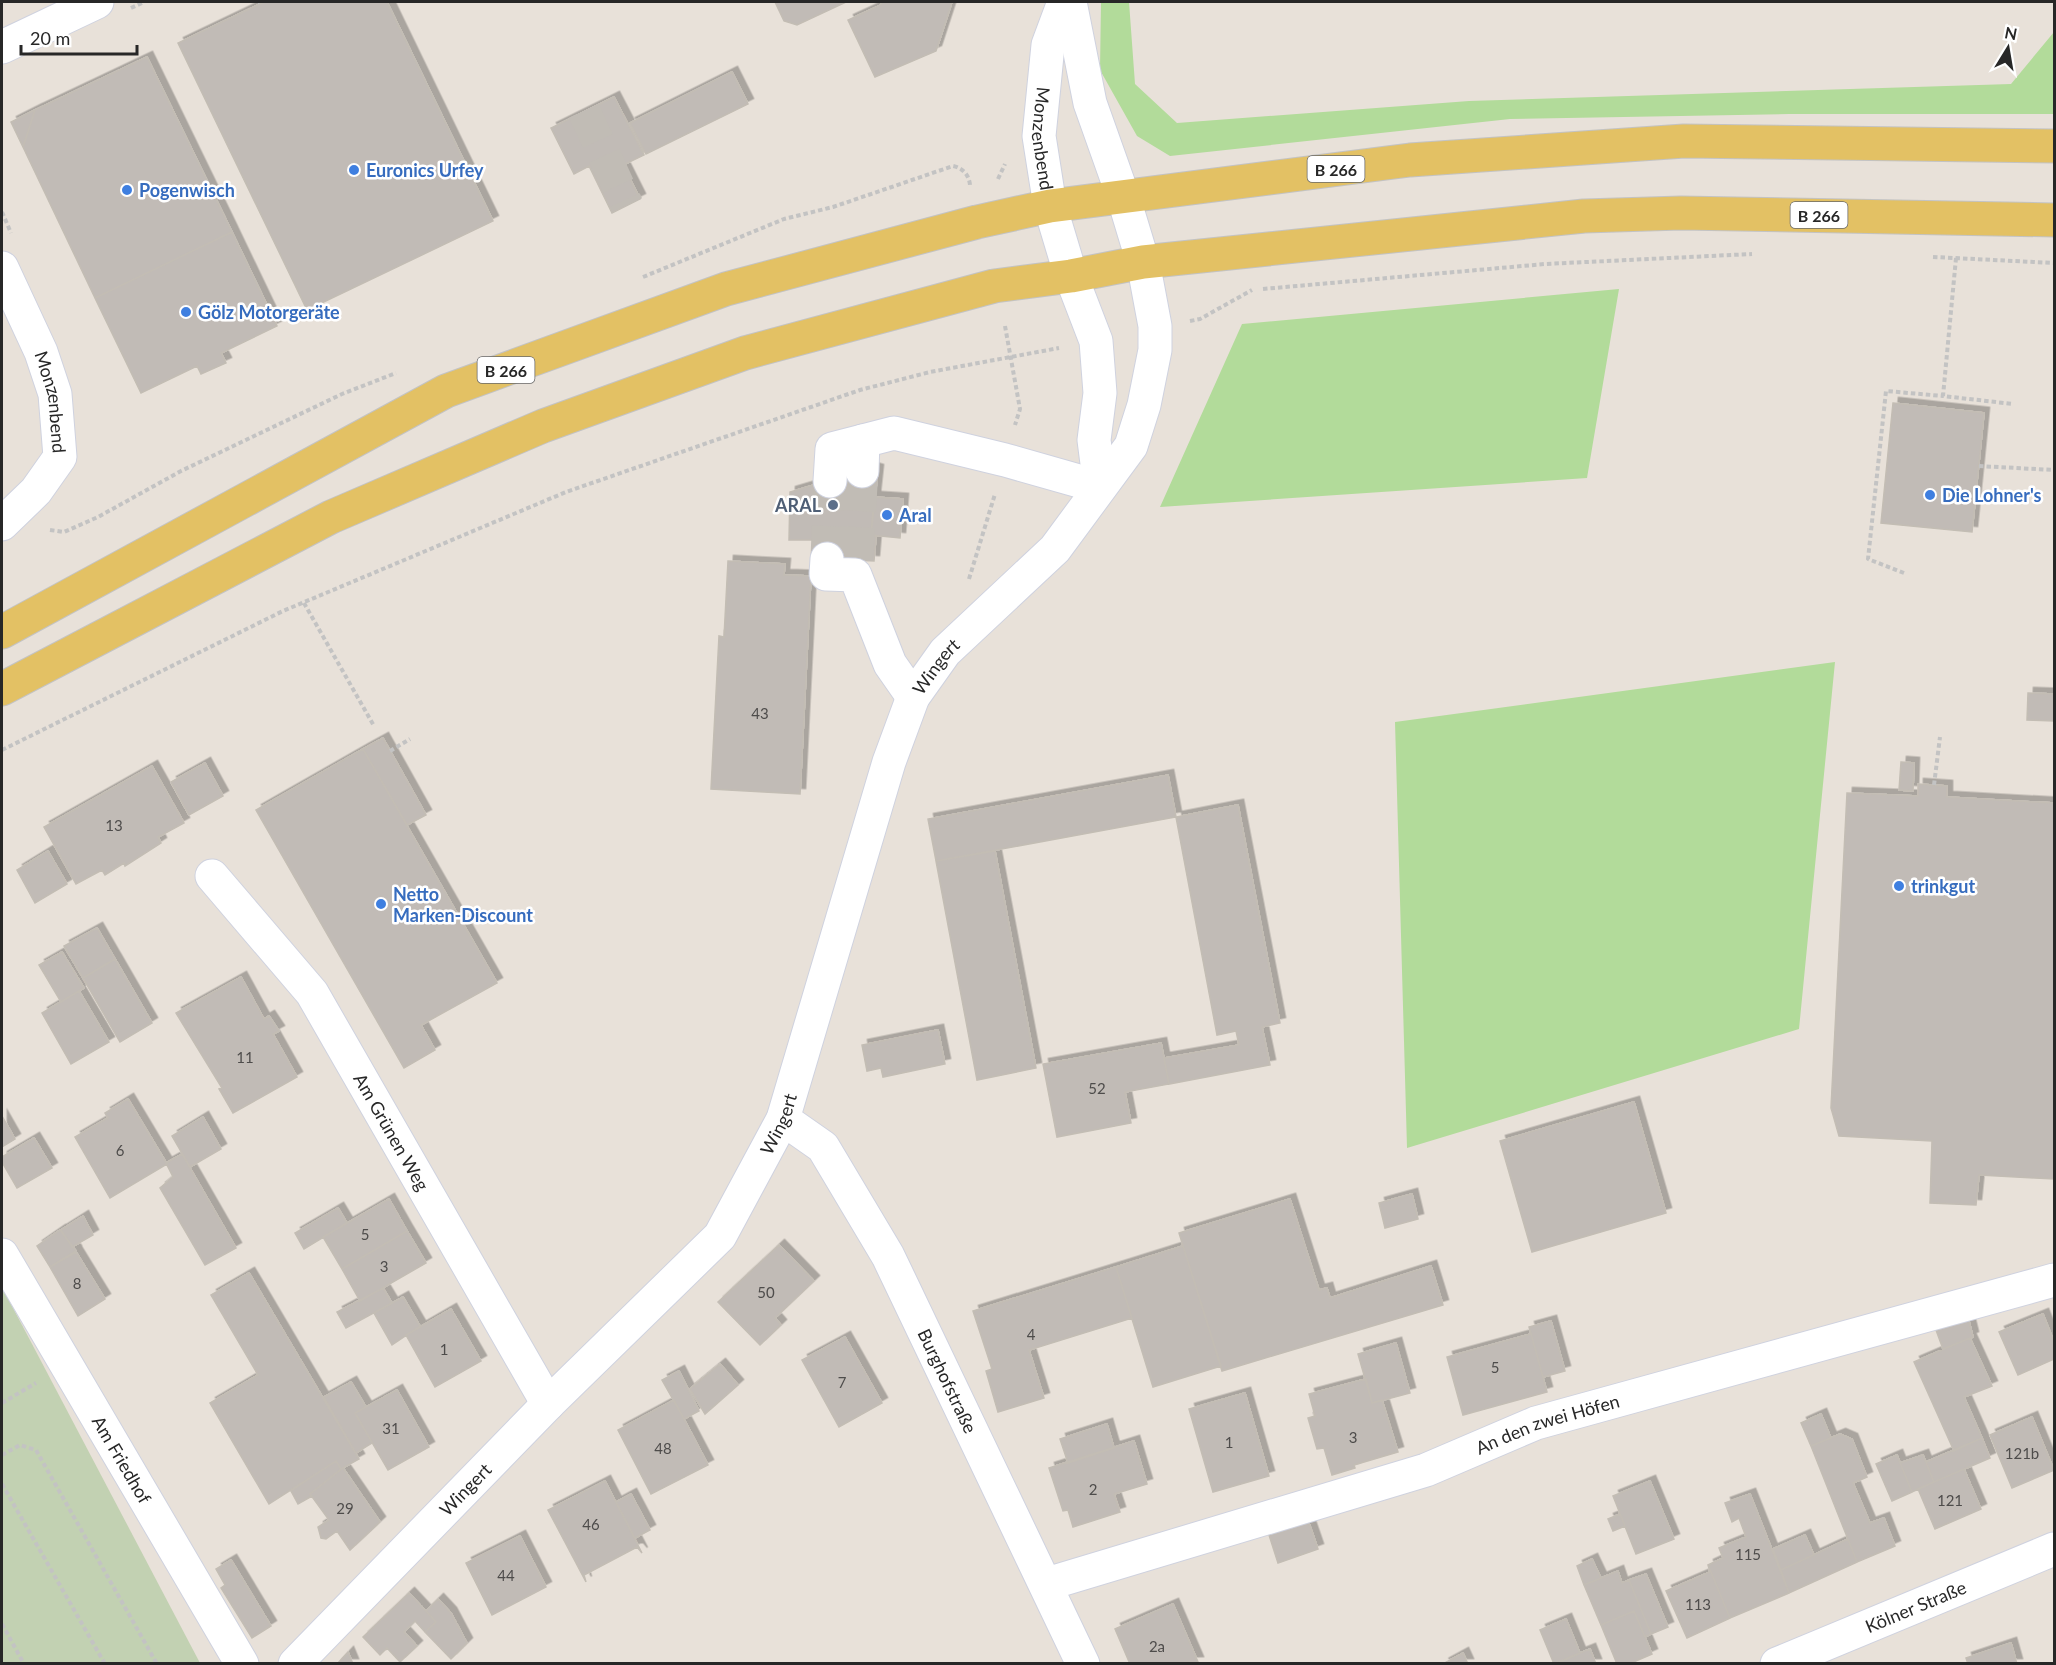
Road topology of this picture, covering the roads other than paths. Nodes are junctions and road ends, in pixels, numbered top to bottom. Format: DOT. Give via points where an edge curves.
graph roads {
  1 [pos="97,2"];
  2 [pos="1064,2"];
  3 [pos="1070,2"];
  4 [pos="2,47"];
  5 [pos="2055,146"];
  6 [pos="1123,195"];
  7 [pos="1050,206"];
  8 [pos="2055,220"];
  9 [pos="1143,262"];
  10 [pos="2,268"];
  11 [pos="1071,276"];
  12 [pos="830,481"];
  13 [pos="1100,487"];
  14 [pos="2,524"];
  15 [pos="846,565"];
  16 [pos="2,632"];
  17 [pos="2,689"];
  18 [pos="912,697"];
  19 [pos="212,876"];
  20 [pos="783,1119"];
  21 [pos="2,1255"];
  22 [pos="2055,1280"];
  23 [pos="548,1404"];
  24 [pos="2055,1550"];
  25 [pos="1047,1584"];
  26 [pos="242,1664"];
  27 [pos="295,1664"];
  28 [pos="1083,1664"];
  29 [pos="1777,1664"];
  1 -- 4 [label="street"];
  2 -- 7 [label="street, Monzenbend" via="1048,45 1039,136"];
  3 -- 6 [label="street" via="1090,103"];
  5 -- 6 [label="main road, B 266" via="1684,141 1410,160"];
  6 -- 7 [label="main road, B 266"];
  6 -- 9 [label="street, Wingert"];
  7 -- 11 [label="street"];
  7 -- 16 [label="main road, B 266" via="726,290 446,391"];
  8 -- 9 [label="main road, B 266" via="1681,213 1584,216"];
  9 -- 11 [label="main road, B 266"];
  9 -- 13 [label="street, Wingert" via="1155,326 1151,372 1131,446"];
  10 -- 14 [label="street, Monzenbend" via="41,352 55,394 60,457 36,491"];
  11 -- 13 [label="street" via="1096,341 1100,393 1094,440"];
  11 -- 17 [label="main road, B 266" via="975,290 745,353 543,426 331,517"];
  12 -- 13 [label="street" via="832,449 862,456 894,433"];
  13 -- 18 [label="street, Wingert" via="1055,549 945,652"];
  15 -- 18 [label="street" via="890,664"];
  18 -- 20 [label="street, Wingert"];
  19 -- 23 [label="street, Am Grünen Weg" via="312,993"];
  20 -- 23 [label="street, Wingert" via="720,1236"];
  20 -- 25 [label="street, Burghofstraße" via="823,1147 888,1256"];
  21 -- 26 [label="street, Am Friedhof"];
  22 -- 25 [label="street, An den zwei Höfen" via="1536,1423 1425,1470"];
  23 -- 27 [label="street, Wingert"];
  24 -- 29 [label="street, Kölner Straße"];
  25 -- 28 [label="street, Burghofstraße"];
}
